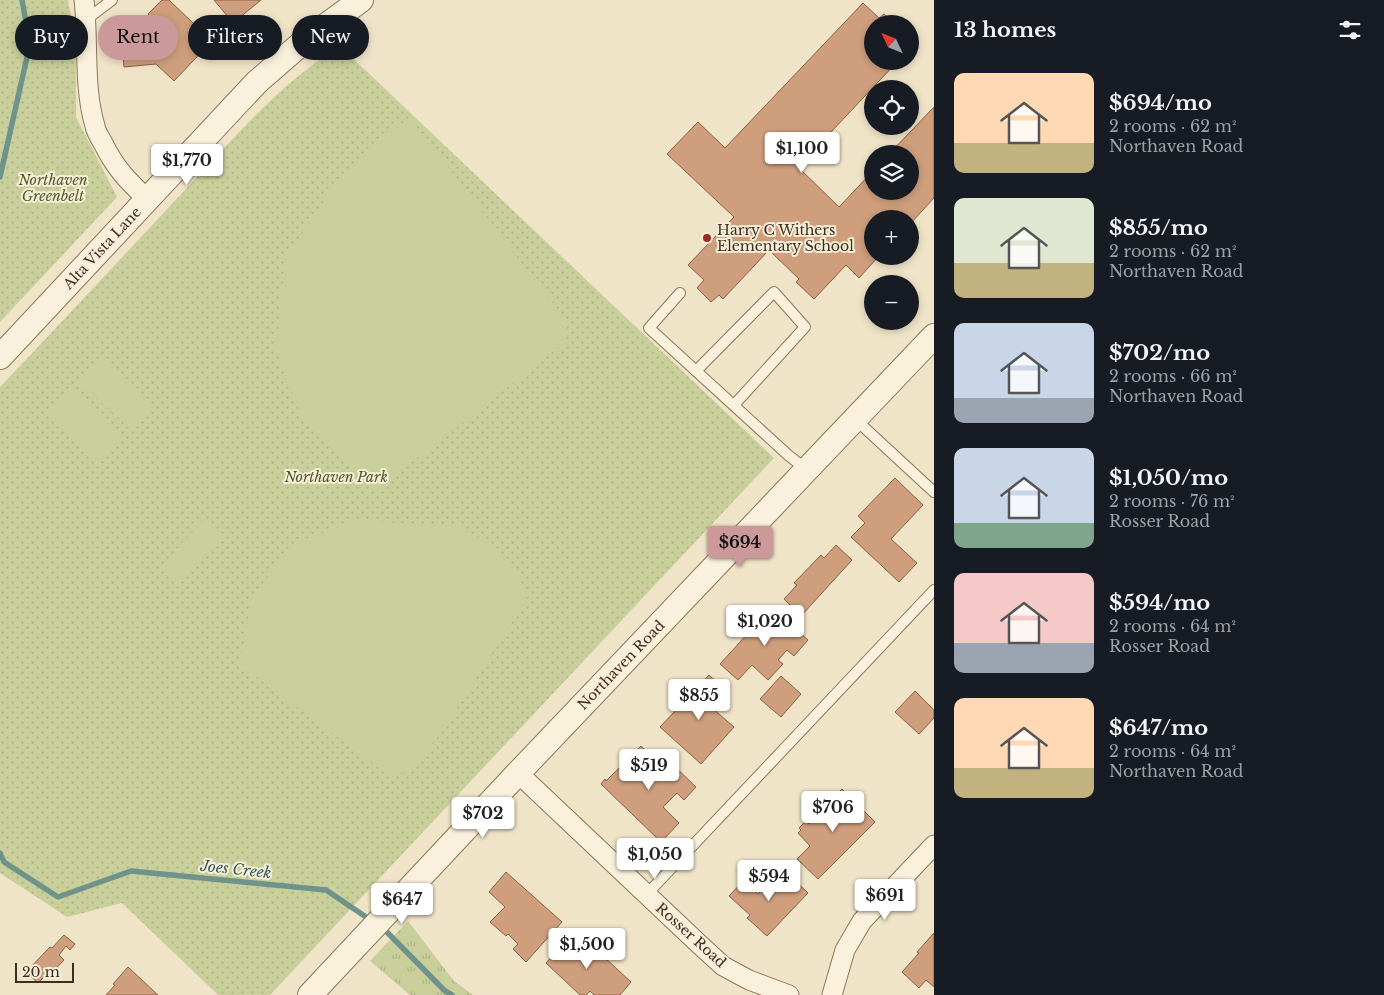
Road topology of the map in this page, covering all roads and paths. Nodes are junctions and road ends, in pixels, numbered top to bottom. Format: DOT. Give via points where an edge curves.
graph roads {
  1 [pos="84,0"];
  2 [pos="112,0"];
  3 [pos="360,0"];
  4 [pos="86,15"];
  5 [pos="88,19"];
  6 [pos="88,60"];
  7 [pos="148,200"];
  8 [pos="680,292"];
  9 [pos="934,336"];
  10 [pos="0,357"];
  11 [pos="696,371"];
  12 [pos="734,405"];
  13 [pos="855,419"];
  14 [pos="807,470"];
  15 [pos="934,492"];
  16 [pos="934,590"];
  17 [pos="518,774"];
  18 [pos="934,845"];
  19 [pos="646,895"];
  20 [pos="310,995"];
  21 [pos="789,995"];
  22 [pos="832,995"];
  1 -- 4 [label="street"];
  2 -- 5 [label="lane"];
  3 -- 7 [label="street, Alta Vista Lane" via="257,82"];
  6 -- 7 [label="street" via="88,88 95,127 111,160"];
  7 -- 10 [label="street, Alta Vista Lane"];
  8 -- 11 [label="lane" via="649,328"];
  9 -- 13 [label="street, Northaven Road"];
  11 -- 12 [label="lane"];
  11 -- 12 [label="lane" via="774,292 805,327"];
  12 -- 14 [label="lane"];
  13 -- 14 [label="street, Northaven Road"];
  13 -- 15 [label="lane"];
  14 -- 17 [label="street, Northaven Road"];
  16 -- 19 [label="lane"];
  17 -- 19 [label="street, Rosser Road"];
  17 -- 20 [label="street, Northaven Road"];
  18 -- 22 [label="street" via="862,921 845,950"];
  19 -- 21 [label="street, Rosser Road" via="723,966"];
}
